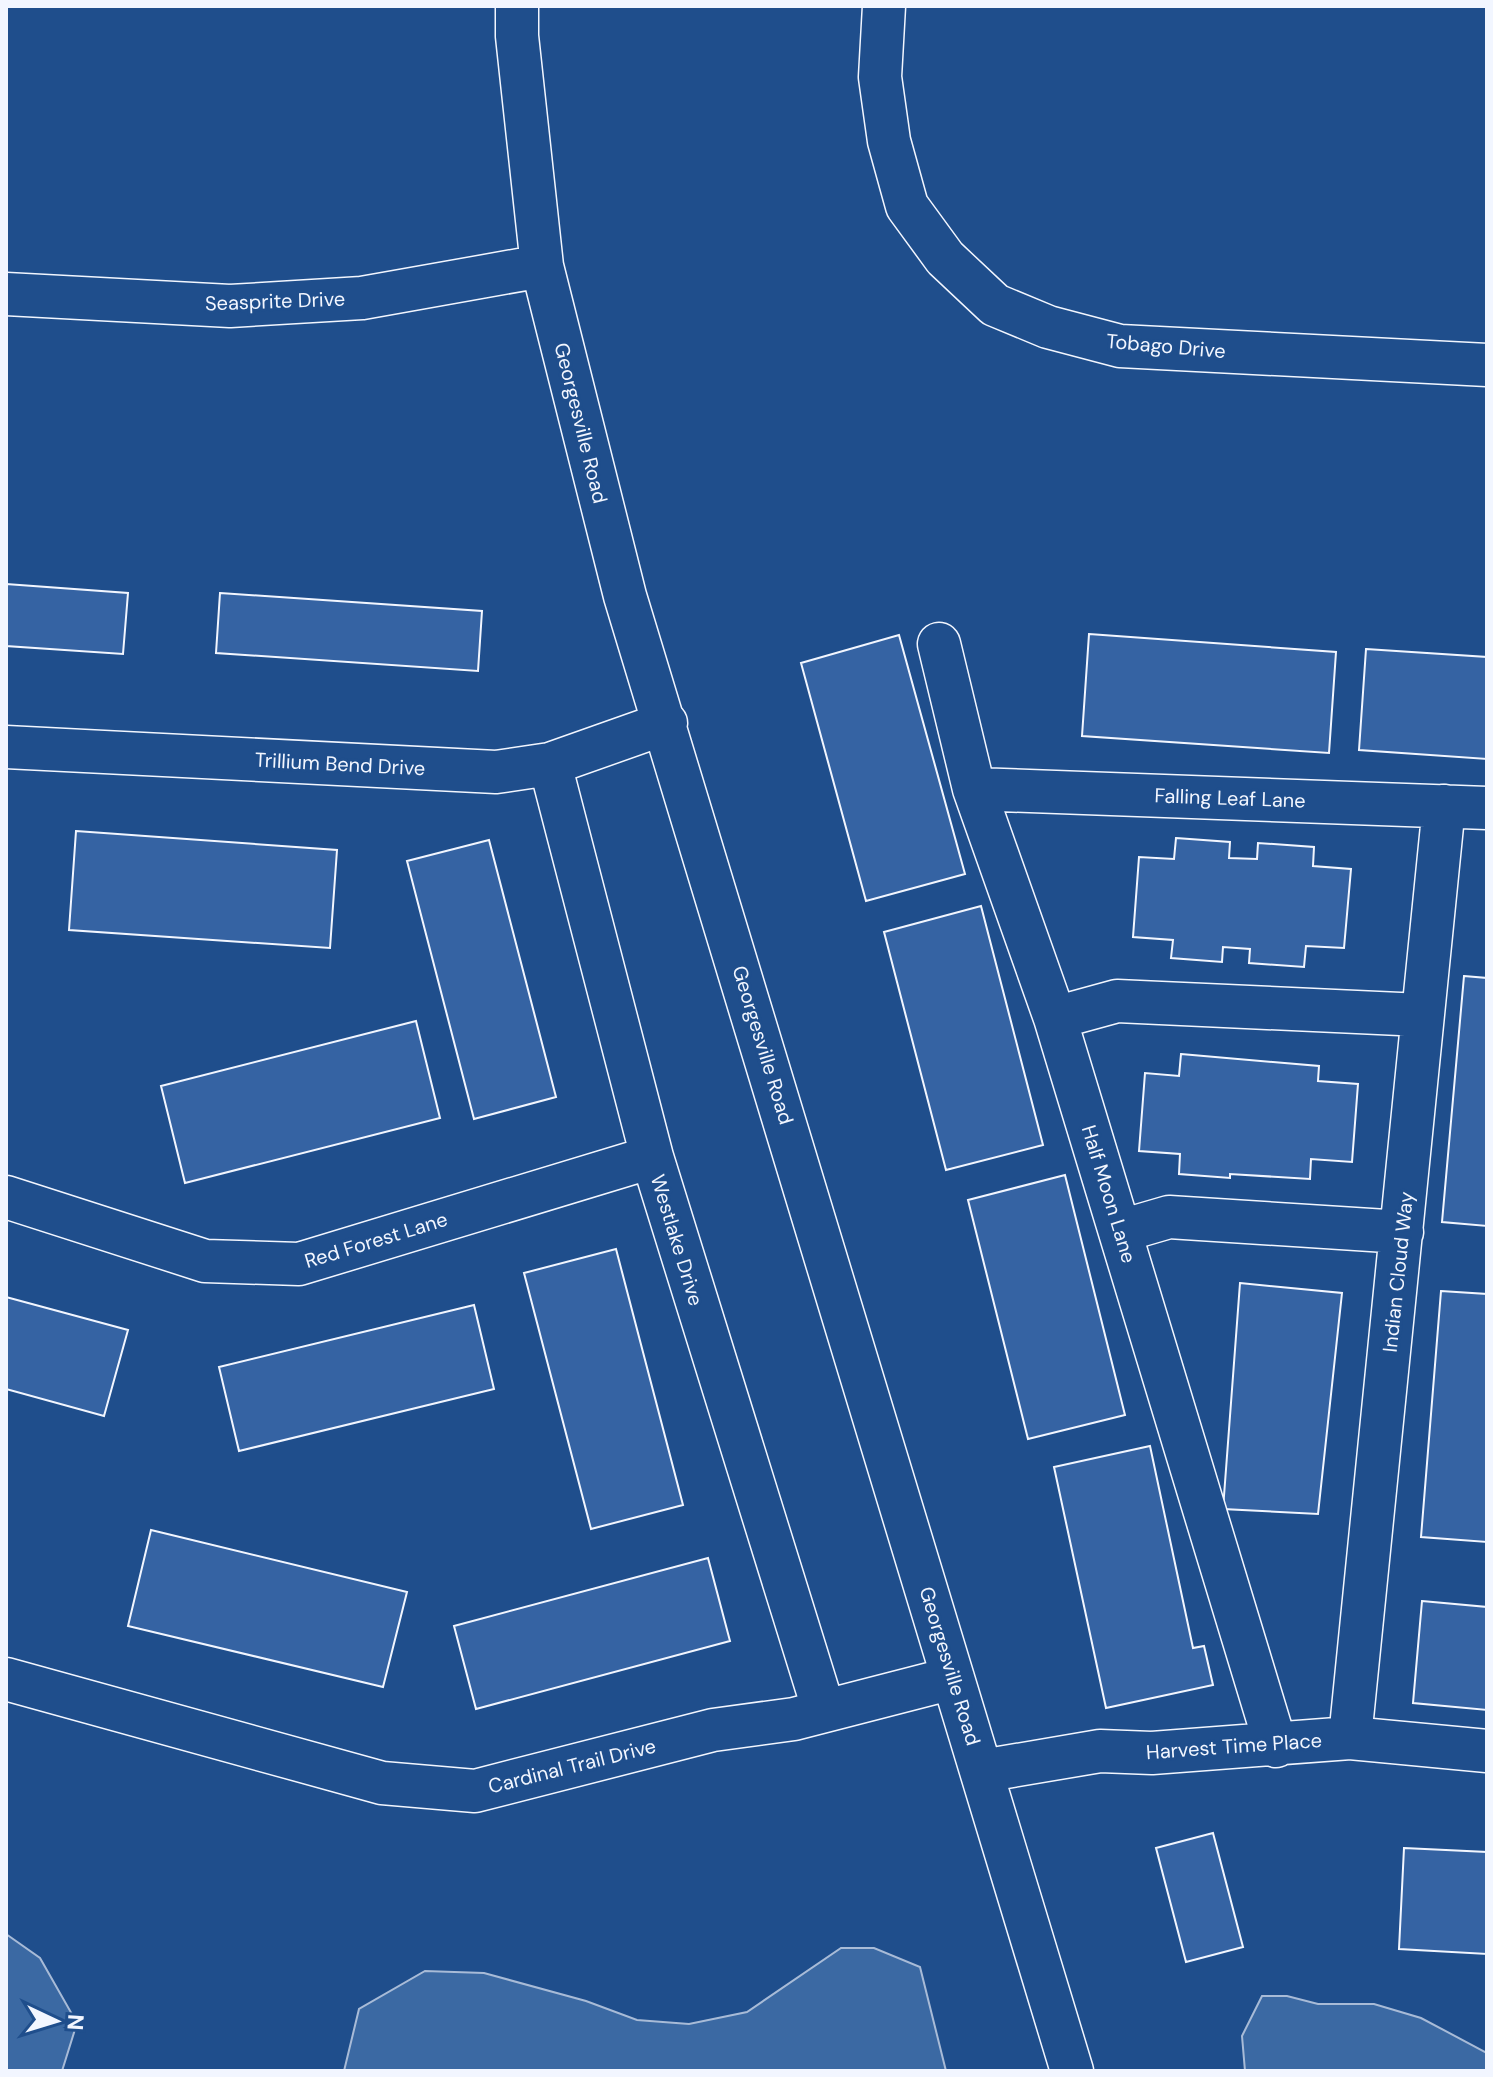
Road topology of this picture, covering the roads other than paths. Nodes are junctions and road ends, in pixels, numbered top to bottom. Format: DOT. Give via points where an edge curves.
graph roads {
  1 [pos="517,6"];
  2 [pos="884,6"];
  3 [pos="542,266"];
  4 [pos="6,294"];
  5 [pos="1487,365"];
  6 [pos="939,644"];
  7 [pos="666,723"];
  8 [pos="6,747"];
  9 [pos="550,764"];
  10 [pos="974,789"];
  11 [pos="1444,806"];
  12 [pos="1487,808"];
  13 [pos="1422,1015"];
  14 [pos="1055,1018"];
  15 [pos="652,1157"];
  16 [pos="6,1197"];
  17 [pos="1121,1231"];
  18 [pos="1402,1232"];
  19 [pos="953,1678"];
  20 [pos="6,1679"];
  21 [pos="824,1711"];
  22 [pos="1350,1738"];
  23 [pos="1276,1746"];
  24 [pos="1487,1751"];
  25 [pos="982,1771"];
  26 [pos="1072,2071"];
  1 -- 3 [label="street, Georgesville Road"];
  2 -- 5 [label="street, Tobago Drive" via="880,77 889,141 907,206 945,258 995,305 1048,327 1120,346"];
  3 -- 4 [label="street, Seasprite Drive" via="362,298 230,306"];
  3 -- 7 [label="street, Georgesville Road" via="625,596"];
  6 -- 10 [label="street, Half Moon Lane"];
  7 -- 9 [label="street, Trillium Bend Drive"];
  7 -- 19 [label="street, Georgesville Road"];
  8 -- 9 [label="street, Trillium Bend Drive" via="496,772"];
  9 -- 15 [label="street, Westlake Drive"];
  10 -- 11 [label="street, Falling Leaf Lane"];
  10 -- 14 [label="street, Half Moon Lane"];
  11 -- 12 [label="street, Falling Leaf Lane"];
  11 -- 13 [label="street, Indian Cloud Way"];
  13 -- 14 [label="street" via="1117,1001"];
  13 -- 18 [label="street, Indian Cloud Way"];
  14 -- 17 [label="street, Half Moon Lane"];
  15 -- 16 [label="street, Red Forest Lane" via="299,1264 205,1261"];
  15 -- 21 [label="street, Westlake Drive"];
  17 -- 18 [label="street" via="1169,1217"];
  17 -- 23 [label="street, Half Moon Lane"];
  18 -- 22 [label="street, Indian Cloud Way"];
  19 -- 21 [label="street, Cardinal Trail Drive"];
  19 -- 25 [label="street, Georgesville Road"];
  20 -- 21 [label="street, Cardinal Trail Drive" via="382,1783 475,1791 713,1730"];
  22 -- 23 [label="street, Harvest Time Place"];
  22 -- 24 [label="street, Harvest Time Place"];
  23 -- 25 [label="street, Harvest Time Place" via="1100,1751"];
  25 -- 26 [label="street, Georgesville Road"];
}
